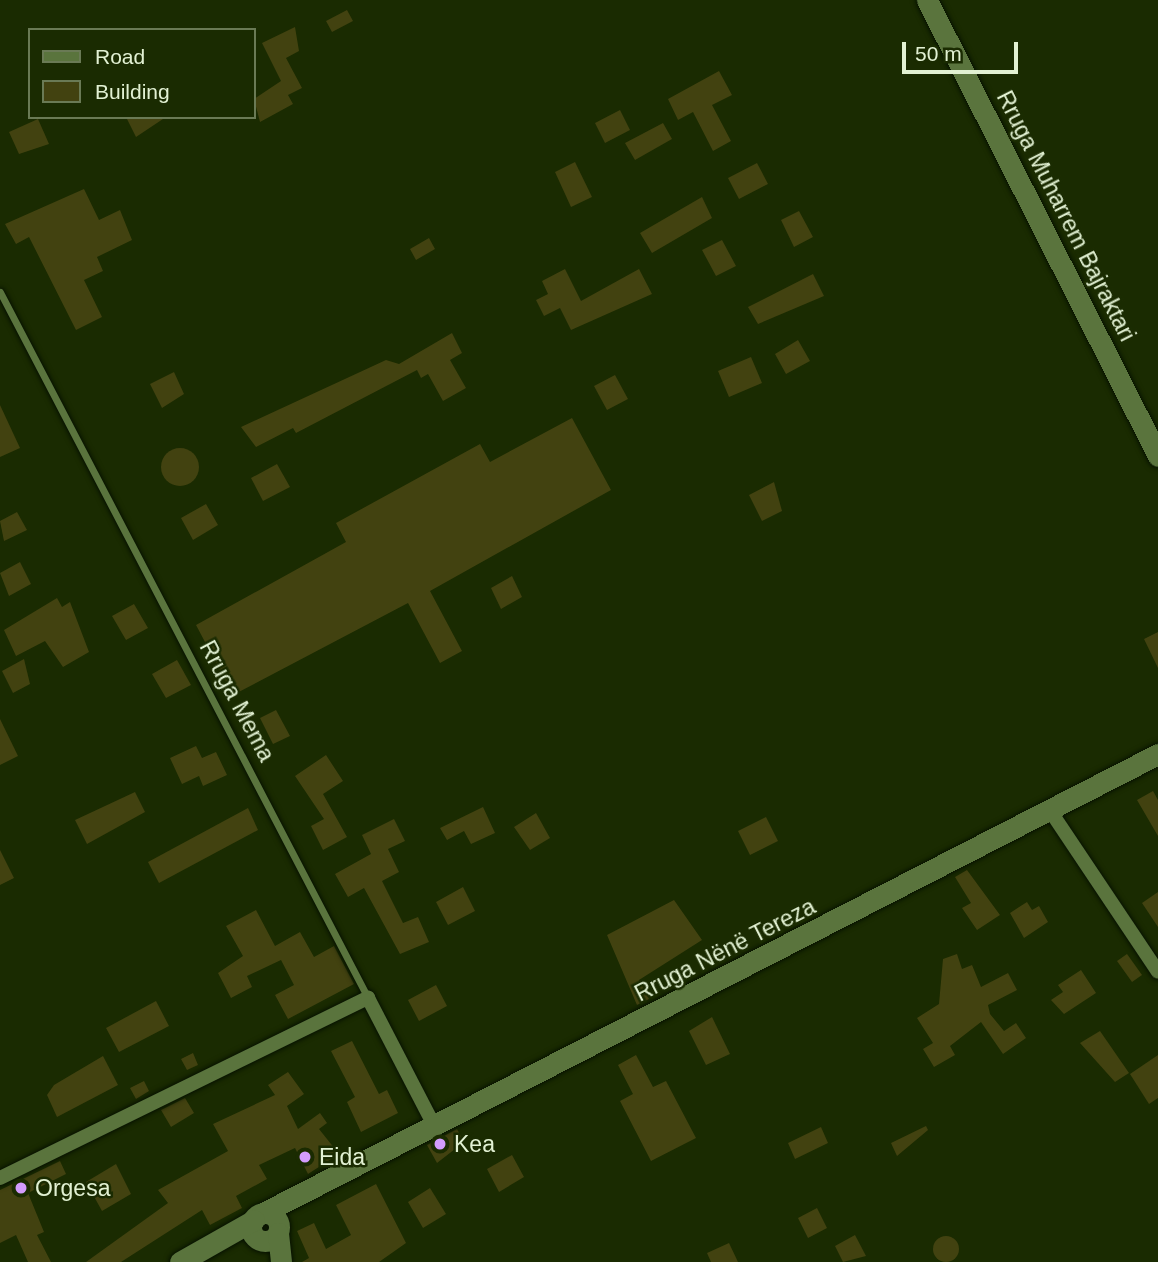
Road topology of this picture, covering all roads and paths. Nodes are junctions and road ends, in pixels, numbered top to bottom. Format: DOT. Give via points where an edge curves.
graph roads {
  1 [pos="927,0"];
  2 [pos="0,292"];
  3 [pos="1158,456"];
  4 [pos="1158,754"];
  5 [pos="1051,812"];
  6 [pos="1158,972"];
  7 [pos="368,998"];
  8 [pos="436,1129"];
  9 [pos="0,1178"];
  10 [pos="261,1229"];
  11 [pos="180,1262"];
  12 [pos="279,1262"];
  1 -- 3 [label="main road, Rruga Muharrem Bajraktari"];
  2 -- 7 [label="lane, Rruga Mema"];
  4 -- 5 [label="main road, Rruga Nënë Tereza"];
  5 -- 6 [label="street"];
  5 -- 8 [label="main road, Rruga Nënë Tereza"];
  7 -- 8 [label="street, Rruga Mema"];
  7 -- 9 [label="street"];
  8 -- 10 [label="main road, Rruga Nënë Tereza" via="314,1189"];
  10 -- 11 [label="main road"];
  10 -- 12 [label="main road"];
}
